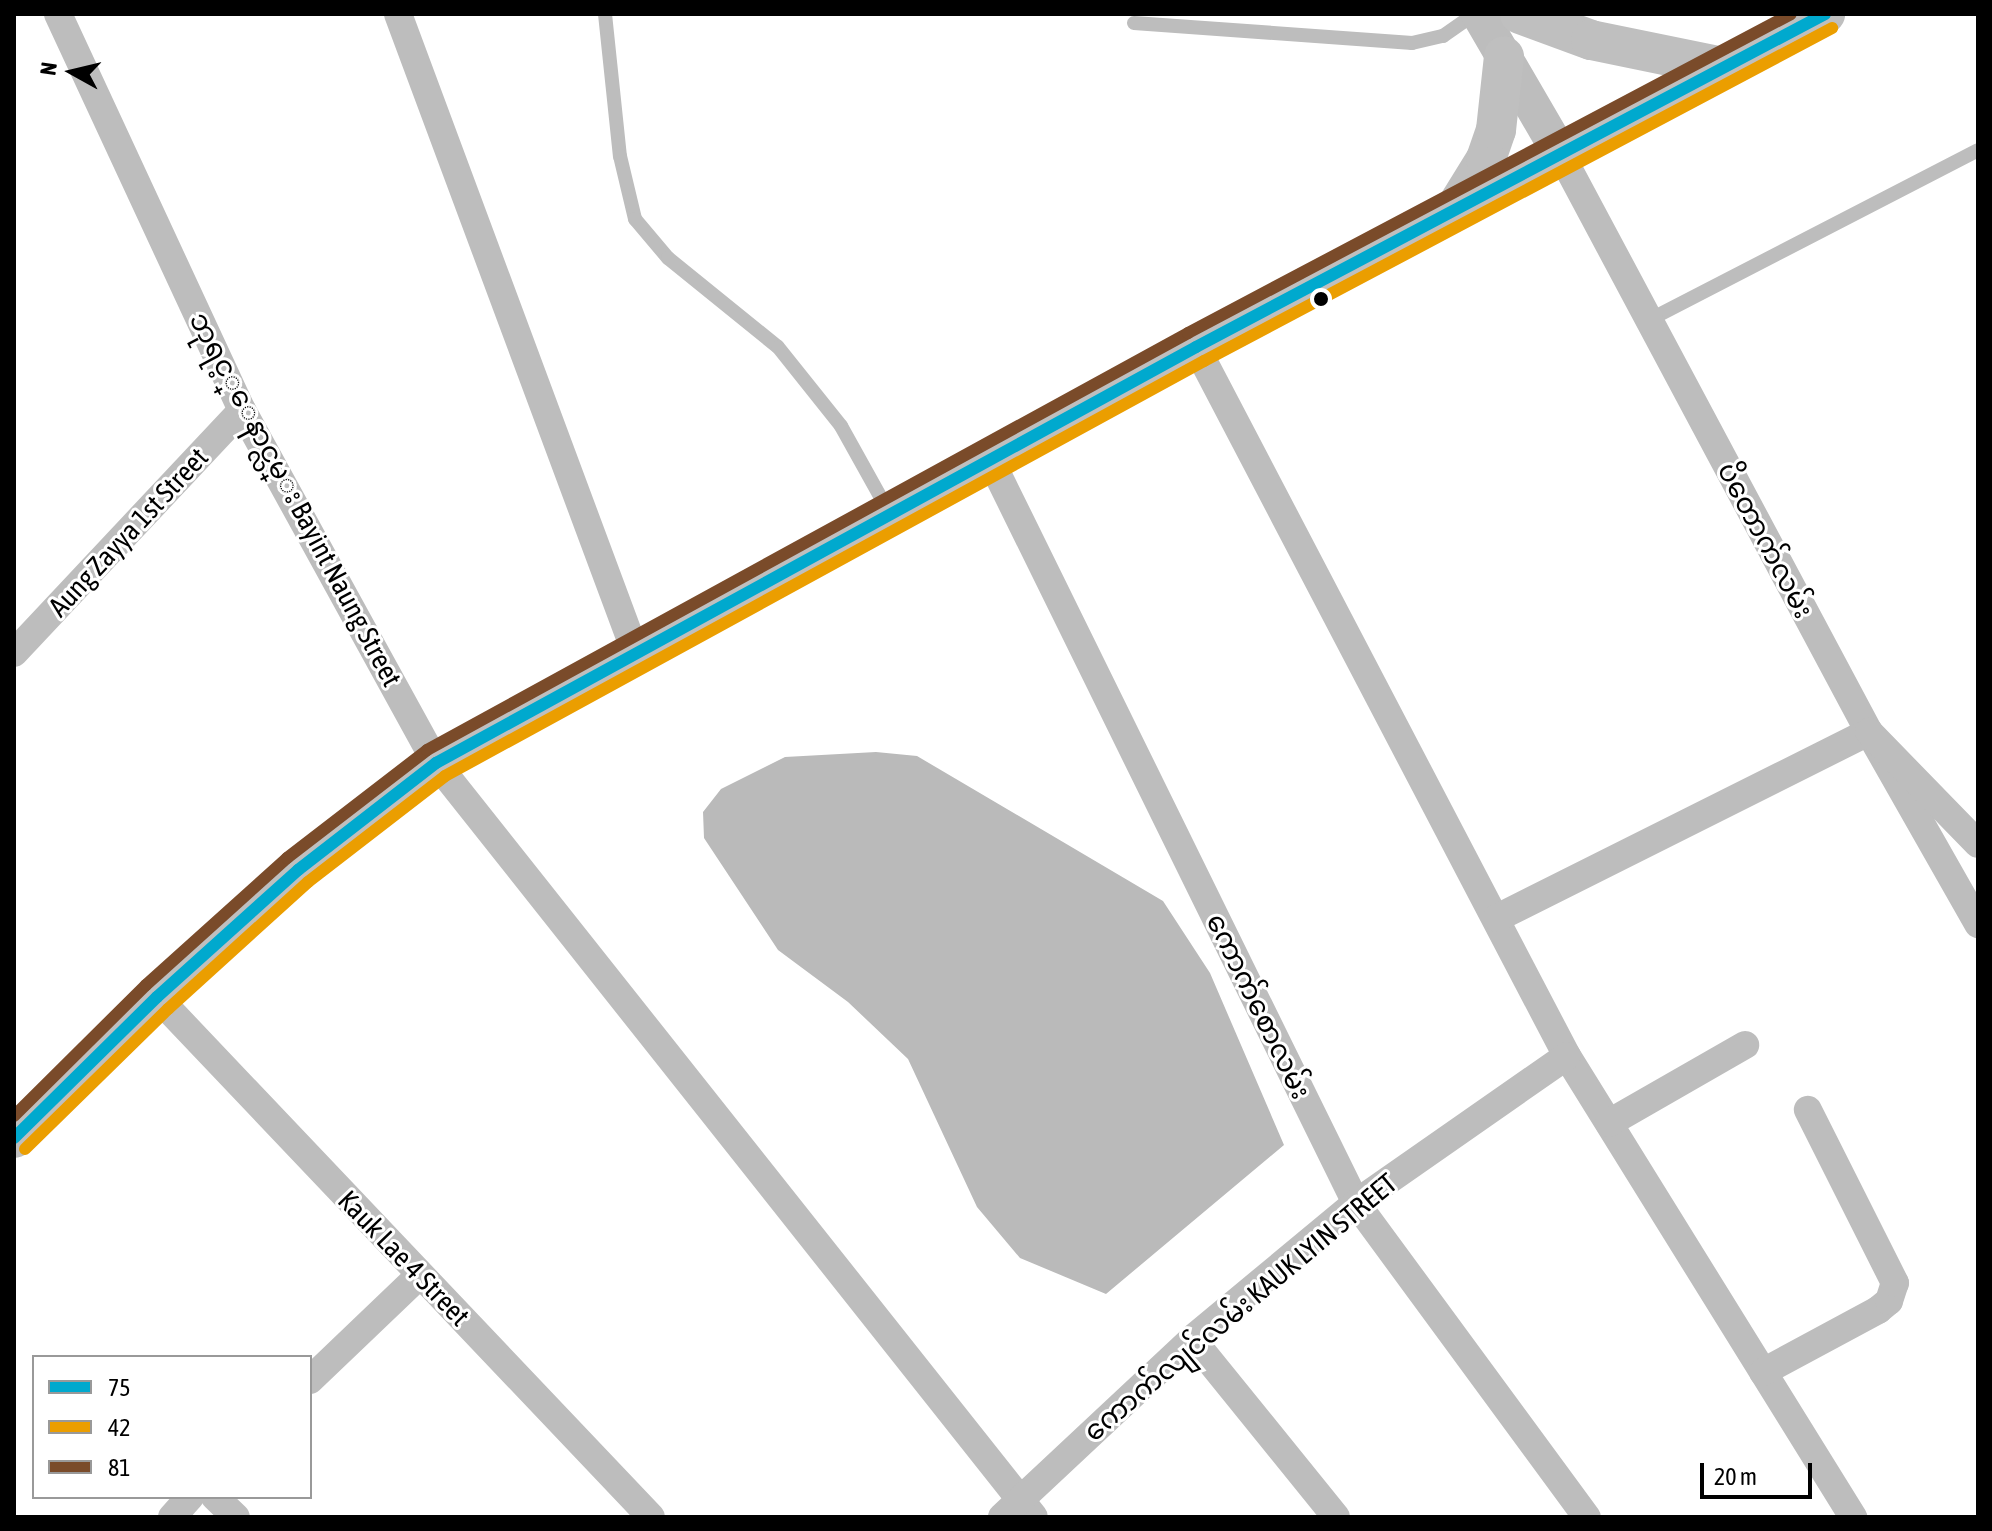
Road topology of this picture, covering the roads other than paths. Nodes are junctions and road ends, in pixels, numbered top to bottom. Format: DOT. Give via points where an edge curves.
graph roads {
  1 [pos="58,14"];
  2 [pos="398,14"];
  3 [pos="605,14"];
  4 [pos="1227,14"];
  5 [pos="1477,14"];
  6 [pos="1520,14"];
  7 [pos="1825,14"];
  8 [pos="1134,23"];
  9 [pos="1225,30"];
  10 [pos="1504,56"];
  11 [pos="1723,67"];
  12 [pos="1978,150"];
  13 [pos="1560,153"];
  14 [pos="1456,208"];
  15 [pos="1649,320"];
  16 [pos="1196,347"];
  17 [pos="242,410"];
  18 [pos="990,459"];
  19 [pos="890,514"];
  20 [pos="14,653"];
  21 [pos="636,654"];
  22 [pos="1869,732"];
  23 [pos="436,763"];
  24 [pos="1978,844"];
  25 [pos="1497,918"];
  26 [pos="1978,924"];
  27 [pos="157,997"];
  28 [pos="1745,1045"];
  29 [pos="1567,1056"];
  30 [pos="1808,1110"];
  31 [pos="1609,1123"];
  32 [pos="14,1138"];
  33 [pos="1356,1203"];
  34 [pos="420,1275"];
  35 [pos="1192,1339"];
  36 [pos="1763,1372"];
  37 [pos="312,1378"];
  38 [pos="188,1499"];
  39 [pos="217,1499"];
  40 [pos="1018,1510"];
  41 [pos="172,1517"];
  42 [pos="236,1517"];
  43 [pos="651,1517"];
  44 [pos="1336,1517"];
  45 [pos="1587,1517"];
  46 [pos="1853,1517"];
  1 -- 17 [label="street, ဘုရင့္ေနာင္လမ္း Bayint Naung Street"];
  2 -- 21 [label="street"];
  3 -- 19 [label="lane" via="620,156 635,219 668,258 778,347 841,426"];
  4 -- 9 [label="lane"];
  5 -- 9 [label="lane" via="1443,36 1412,43"];
  5 -- 10 [label="street"];
  6 -- 11 [label="main road" via="1591,40"];
  7 -- 11 [label="main road"];
  8 -- 9 [label="lane"];
  10 -- 13 [label="street"];
  10 -- 14 [label="main road" via="1496,130 1486,159"];
  11 -- 13 [label="main road"];
  12 -- 15 [label="lane"];
  13 -- 14 [label="main road"];
  13 -- 15 [label="street, ပိတောက်လမ်း"];
  14 -- 16 [label="main road"];
  15 -- 22 [label="street, ပိတောက်လမ်း"];
  16 -- 18 [label="main road"];
  16 -- 25 [label="street"];
  17 -- 20 [label="street, Aung Zayya 1st Street"];
  17 -- 23 [label="street, ဘုရင့္ေနာင္လမ္း Bayint Naung Street"];
  18 -- 19 [label="main road"];
  18 -- 33 [label="street, ကောက်စောလမ်း"];
  19 -- 21 [label="main road"];
  21 -- 23 [label="main road"];
  22 -- 24 [label="street"];
  22 -- 25 [label="street"];
  22 -- 26 [label="street, ပိတောက်လမ်း"];
  23 -- 27 [label="main road" via="298,870"];
  23 -- 40 [label="street, ဘုရင့္ေနာင္လမ္း Bayint Naung Street"];
  25 -- 29 [label="street"];
  27 -- 32 [label="main road"];
  27 -- 34 [label="street, Kauk Lae 4 Street"];
  28 -- 31 [label="street"];
  29 -- 31 [label="street"];
  29 -- 33 [label="street, ကောက်လျင်လမ်း KAUK LYIN STREET"];
  30 -- 36 [label="street" via="1895,1283 1889,1301 1878,1310"];
  31 -- 36 [label="street"];
  33 -- 35 [label="street, ကောက်လျင်လမ်း KAUK LYIN STREET"];
  33 -- 45 [label="street, ကောက်စောလမ်း"];
  34 -- 37 [label="street"];
  34 -- 43 [label="street, Kauk Lae 4 Street"];
  35 -- 40 [label="street, ကောက်လျင်လမ်း KAUK LYIN STREET"];
  35 -- 44 [label="street"];
  36 -- 46 [label="street"];
  38 -- 41 [label="street"];
  39 -- 42 [label="street"];
}
